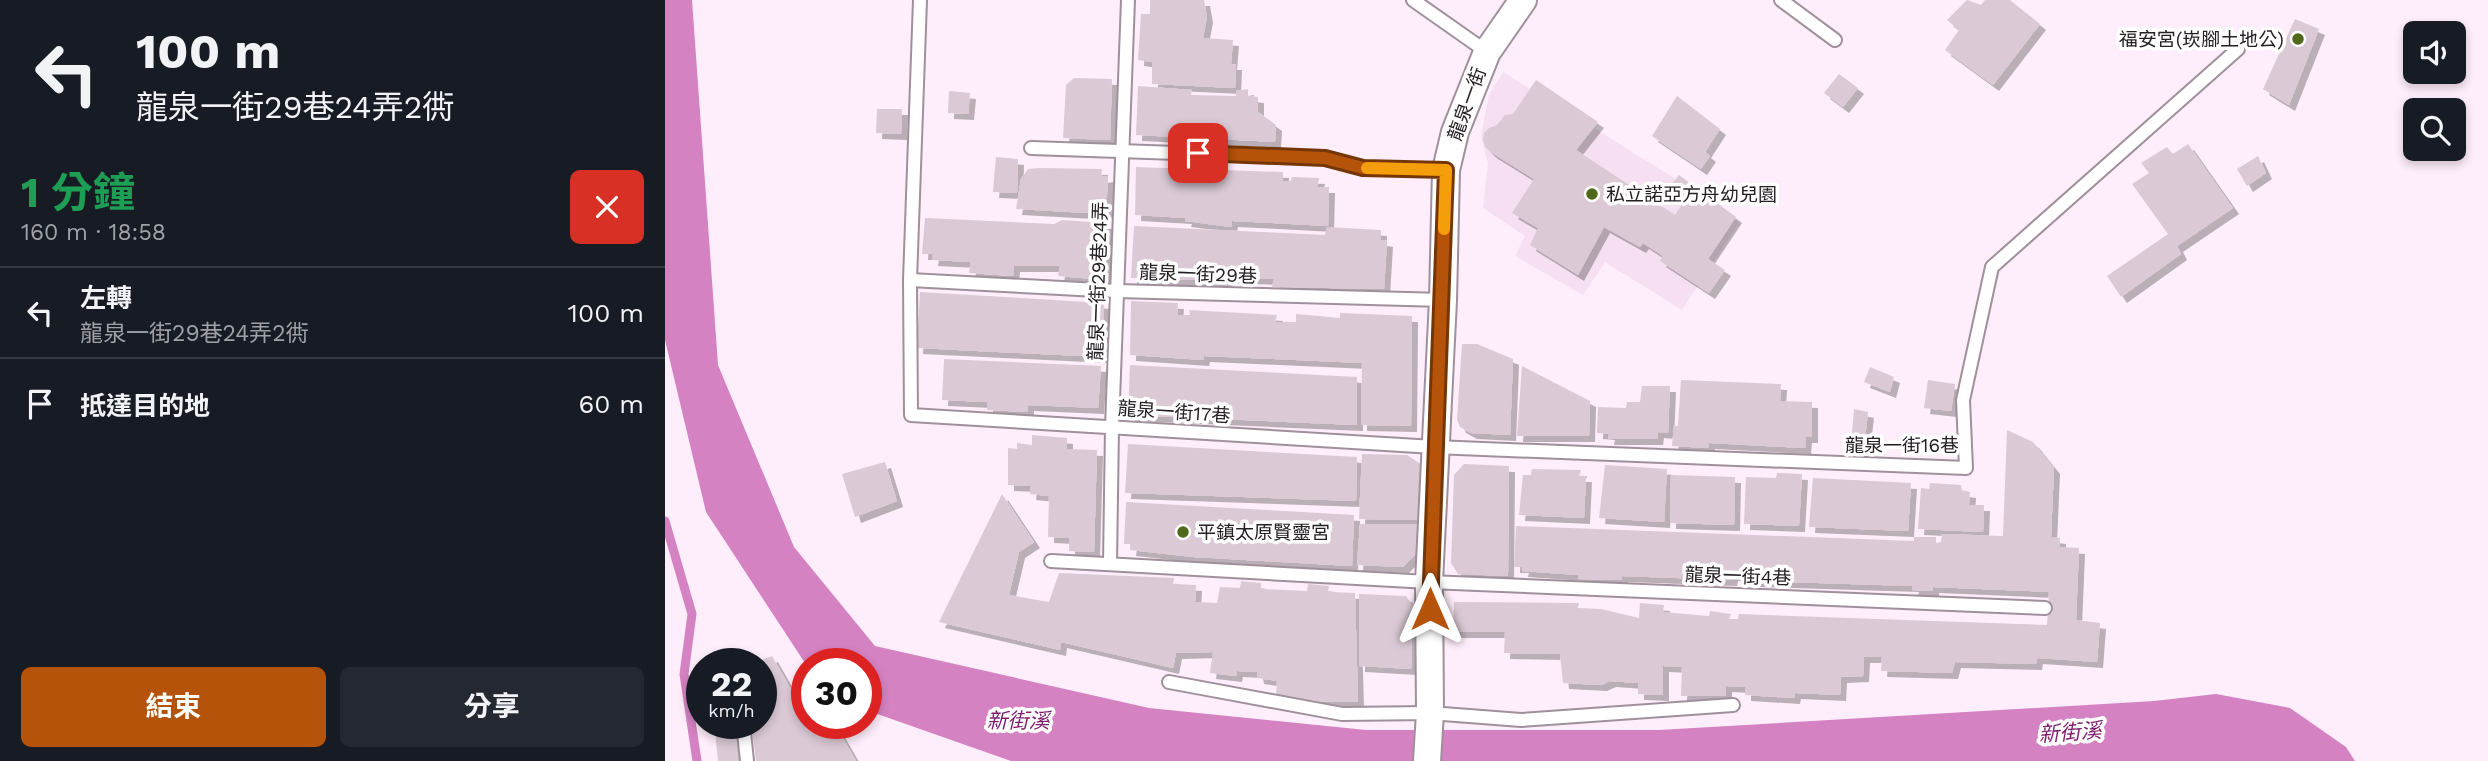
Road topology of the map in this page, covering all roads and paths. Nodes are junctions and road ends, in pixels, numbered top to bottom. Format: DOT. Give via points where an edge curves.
graph roads {
  1 [pos="920,0"];
  2 [pos="1128,0"];
  3 [pos="1413,0"];
  4 [pos="1523,0"];
  5 [pos="1780,0"];
  6 [pos="1836,40"];
  7 [pos="2238,49"];
  8 [pos="1487,52"];
  9 [pos="1031,148"];
  10 [pos="1123,151"];
  11 [pos="1446,170"];
  12 [pos="910,280"];
  13 [pos="1117,291"];
  14 [pos="1443,300"];
  15 [pos="1112,427"];
  16 [pos="1434,447"];
  17 [pos="1051,561"];
  18 [pos="1110,563"];
  19 [pos="1429,582"];
  20 [pos="2045,608"];
  21 [pos="1169,682"];
  22 [pos="1733,705"];
  23 [pos="1430,718"];
  24 [pos="745,739"];
  25 [pos="747,761"];
  26 [pos="1427,761"];
  1 -- 12 [label="lane"];
  2 -- 10 [label="lane, 龍泉一街29巷24弄"];
  3 -- 8 [label="lane"];
  4 -- 8 [label="street, 龍泉一街"];
  5 -- 6 [label="lane"];
  7 -- 16 [label="lane, 龍泉一街16巷" via="1992,267 1963,400 1966,468"];
  8 -- 11 [label="street, 龍泉一街" via="1455,132"];
  9 -- 10 [label="lane"];
  10 -- 11 [label="lane" via="1325,158 1363,168"];
  10 -- 13 [label="lane, 龍泉一街29巷24弄"];
  11 -- 14 [label="street, 龍泉一街"];
  12 -- 13 [label="lane, 龍泉一街29巷"];
  12 -- 15 [label="lane, 龍泉一街17巷" via="911,415"];
  13 -- 14 [label="lane, 龍泉一街29巷"];
  13 -- 15 [label="lane, 龍泉一街29巷24弄"];
  14 -- 16 [label="street, 龍泉一街"];
  15 -- 16 [label="lane, 龍泉一街17巷"];
  15 -- 18 [label="lane, 龍泉一街29巷24弄"];
  16 -- 19 [label="street, 龍泉一街"];
  17 -- 18 [label="lane, 龍泉一街4巷"];
  18 -- 19 [label="lane, 龍泉一街4巷"];
  19 -- 20 [label="lane, 龍泉一街4巷"];
  19 -- 23 [label="street, 龍泉一街"];
  21 -- 23 [label="lane" via="1342,714"];
  22 -- 23 [label="lane" via="1521,720"];
  23 -- 26 [label="street, 龍泉一街"];
  24 -- 25 [label="lane"];
}
